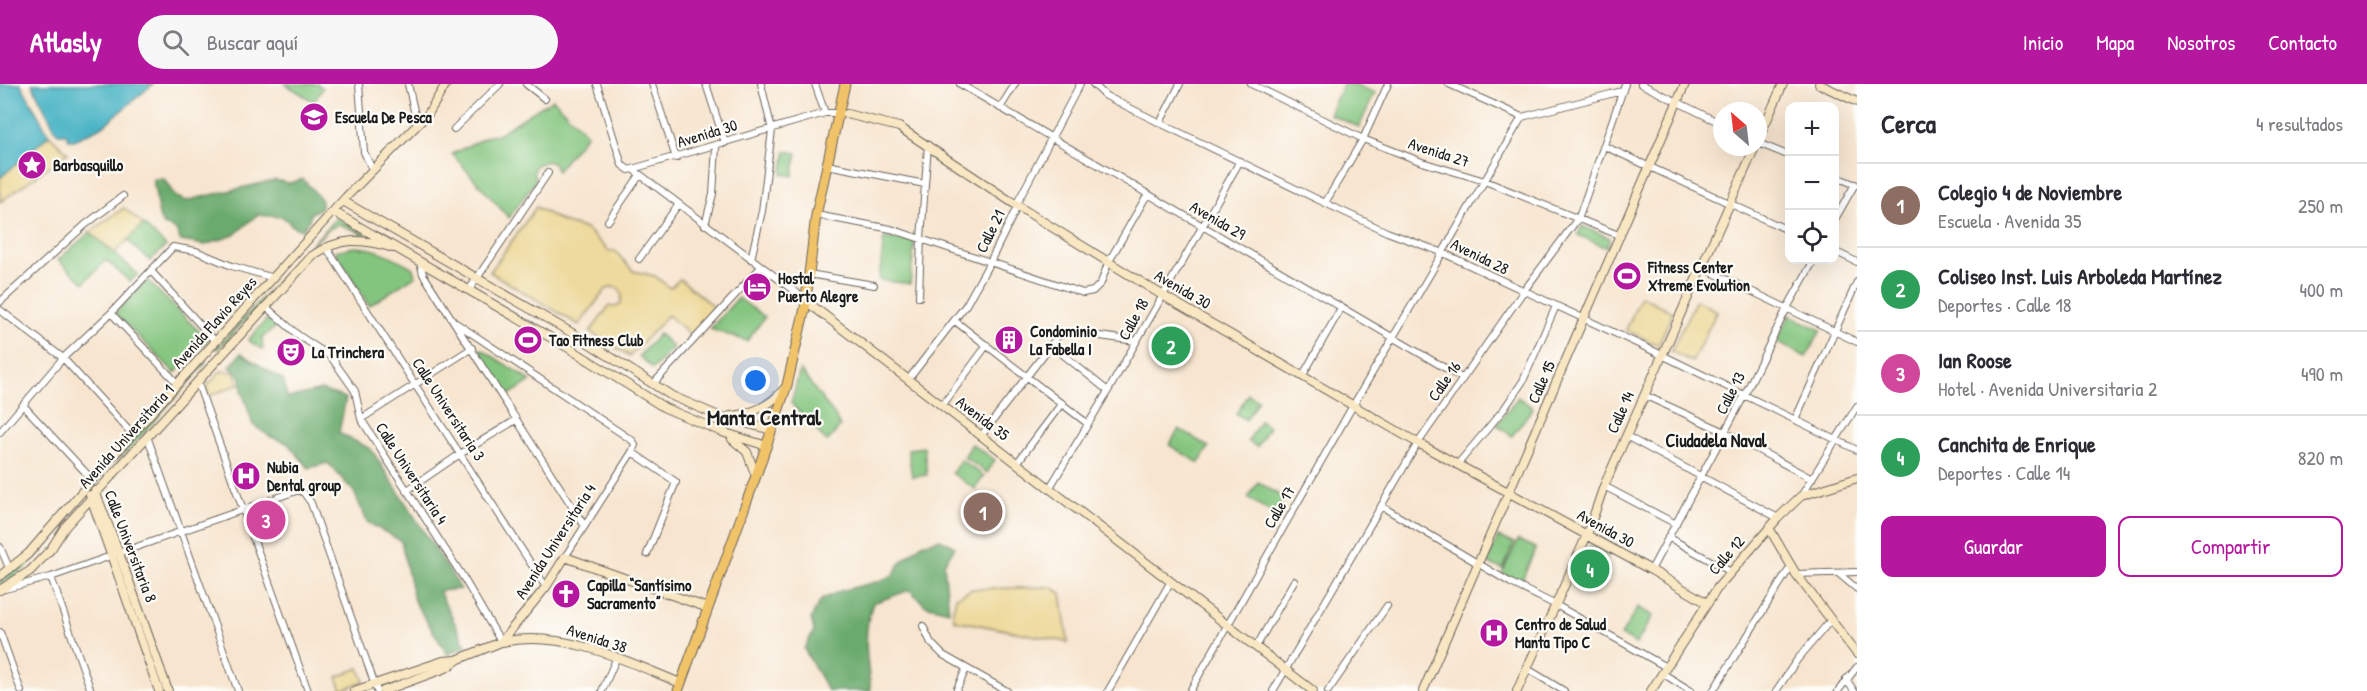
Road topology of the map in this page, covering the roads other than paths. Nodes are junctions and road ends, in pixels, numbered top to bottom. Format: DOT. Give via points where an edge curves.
graph roads {
  1 [pos="360,84"];
  2 [pos="408,84"];
  3 [pos="446,84"];
  4 [pos="500,84"];
  5 [pos="526,84"];
  6 [pos="597,84"];
  7 [pos="652,84"];
  8 [pos="706,84"];
  9 [pos="761,84"];
  10 [pos="816,84"];
  11 [pos="846,84"];
  12 [pos="960,84"];
  13 [pos="1015,84"];
  14 [pos="1080,84"];
  15 [pos="1093,84"];
  16 [pos="1180,84"];
  17 [pos="1251,84"];
  18 [pos="1388,84"];
  19 [pos="1449,84"];
  20 [pos="1625,84"];
  21 [pos="1641,84"];
  22 [pos="1685,84"];
  23 [pos="1783,84"];
  24 [pos="1819,84"];
  25 [pos="1622,92"];
  26 [pos="545,99"];
  27 [pos="1677,102"];
  28 [pos="1857,102"];
  29 [pos="1000,108"];
  30 [pos="825,113"];
  31 [pos="843,113"];
  32 [pos="1522,117"];
  33 [pos="1713,120"];
  34 [pos="1767,120"];
  35 [pos="1160,123"];
  36 [pos="417,124"];
  37 [pos="454,129"];
  38 [pos="772,130"];
  39 [pos="1051,138"];
  40 [pos="1363,139"];
  41 [pos="725,143"];
  42 [pos="927,145"];
  43 [pos="1767,145"];
  44 [pos="1604,146"];
  45 [pos="716,147"];
  46 [pos="1785,154"];
  47 [pos="1751,156"];
  48 [pos="676,158"];
  49 [pos="1240,161"];
  50 [pos="827,165"];
  51 [pos="1650,167"];
  52 [pos="372,170"];
  53 [pos="548,173"];
  54 [pos="637,173"];
  55 [pos="1839,178"];
  56 [pos="1485,181"];
  57 [pos="925,184"];
  58 [pos="1856,185"];
  59 [pos="1147,195"];
  60 [pos="123,196"];
  61 [pos="343,201"];
  62 [pos="1325,203"];
  63 [pos="1730,203"];
  64 [pos="678,205"];
  65 [pos="1016,205"];
  66 [pos="334,212"];
  67 [pos="1839,213"];
  68 [pos="816,215"];
  69 [pos="1579,218"];
  70 [pos="608,221"];
  71 [pos="705,225"];
  72 [pos="1203,226"];
  73 [pos="1785,229"];
  74 [pos="1621,236"];
  75 [pos="921,238"];
  76 [pos="326,247"];
  77 [pos="393,248"];
  78 [pos="1441,252"];
  79 [pos="1839,254"];
  80 [pos="639,259"];
  81 [pos="751,259"];
  82 [pos="420,261"];
  83 [pos="990,262"];
  84 [pos="1108,262"];
  85 [pos="1857,262"];
  86 [pos="1812,264"];
  87 [pos="761,267"];
  88 [pos="1701,267"];
  89 [pos="151,271"];
  90 [pos="809,273"];
  91 [pos="274,278"];
  92 [pos="477,278"];
  93 [pos="1857,282"];
  94 [pos="874,285"];
  95 [pos="469,290"];
  96 [pos="1523,292"];
  97 [pos="1162,295"];
  98 [pos="919,297"];
  99 [pos="0,302"];
  100 [pos="806,302"];
  101 [pos="265,306"];
  102 [pos="1556,306"];
  103 [pos="1341,308"];
  104 [pos="1787,308"];
  105 [pos="0,310"];
  106 [pos="111,314"];
  107 [pos="1584,320"];
  108 [pos="955,321"];
  109 [pos="456,323"];
  110 [pos="1835,331"];
  111 [pos="1393,337"];
  112 [pos="1136,341"];
  113 [pos="216,342"];
  114 [pos="1857,342"];
  115 [pos="987,345"];
  116 [pos="1051,345"];
  117 [pos="472,348"];
  118 [pos="1662,355"];
  119 [pos="63,358"];
  120 [pos="1303,375"];
  121 [pos="1027,376"];
  122 [pos="1462,378"];
  123 [pos="196,380"];
  124 [pos="908,380"];
  125 [pos="178,384"];
  126 [pos="415,384"];
  127 [pos="653,384"];
  128 [pos="786,387"];
  129 [pos="1108,391"];
  130 [pos="1745,394"];
  131 [pos="1644,395"];
  132 [pos="1062,403"];
  133 [pos="23,405"];
  134 [pos="1353,405"];
  135 [pos="942,406"];
  136 [pos="1857,406"];
  137 [pos="721,417"];
  138 [pos="361,419"];
  139 [pos="516,420"];
  140 [pos="1795,420"];
  141 [pos="1088,424"];
  142 [pos="772,430"];
  143 [pos="0,432"];
  144 [pos="722,432"];
  145 [pos="1725,432"];
  146 [pos="132,434"];
  147 [pos="147,436"];
  148 [pos="981,436"];
  149 [pos="1626,436"];
  150 [pos="1836,441"];
  151 [pos="1418,443"];
  152 [pos="767,447"];
  153 [pos="633,449"];
  154 [pos="1857,450"];
  155 [pos="460,454"];
  156 [pos="1017,464"];
  157 [pos="1456,465"];
  158 [pos="756,476"];
  159 [pos="1701,476"];
  160 [pos="1857,478"];
  161 [pos="1812,480"];
  162 [pos="90,483"];
  163 [pos="1604,486"];
  164 [pos="1049,489"];
  165 [pos="406,491"];
  166 [pos="1508,493"];
  167 [pos="93,496"];
  168 [pos="1801,496"];
  169 [pos="1381,506"];
  170 [pos="243,510"];
  171 [pos="1778,518"];
  172 [pos="1676,524"];
  173 [pos="584,525"];
  174 [pos="1769,528"];
  175 [pos="182,531"];
  176 [pos="1587,535"];
  177 [pos="1668,537"];
  178 [pos="0,547"];
  179 [pos="647,554"];
  180 [pos="115,555"];
  181 [pos="565,557"];
  182 [pos="1477,563"];
  183 [pos="1791,566"];
  184 [pos="10,570"];
  185 [pos="1651,570"];
  186 [pos="1731,572"];
  187 [pos="1857,572"];
  188 [pos="1838,573"];
  189 [pos="1796,574"];
  190 [pos="0,576"];
  191 [pos="51,577"];
  192 [pos="1171,580"];
  193 [pos="1294,581"];
  194 [pos="546,587"];
  195 [pos="2,589"];
  196 [pos="1857,589"];
  197 [pos="1707,603"];
  198 [pos="1556,604"];
  199 [pos="1387,606"];
  200 [pos="708,608"];
  201 [pos="1830,621"];
  202 [pos="1227,624"];
  203 [pos="923,626"];
  204 [pos="0,632"];
  205 [pos="501,642"];
  206 [pos="1256,647"];
  207 [pos="1857,654"];
  208 [pos="459,659"];
  209 [pos="616,659"];
  210 [pos="152,661"];
  211 [pos="1857,667"];
  212 [pos="1526,668"];
  213 [pos="966,669"];
  214 [pos="1285,670"];
  215 [pos="1664,670"];
  216 [pos="1846,679"];
  217 [pos="376,687"];
  218 [pos="679,687"];
  219 [pos="21,691"];
  220 [pos="91,691"];
  221 [pos="159,691"];
  222 [pos="168,691"];
  223 [pos="238,691"];
  224 [pos="308,691"];
  225 [pos="354,691"];
  226 [pos="384,691"];
  227 [pos="602,691"];
  228 [pos="956,691"];
  229 [pos="1006,691"];
  230 [pos="1108,691"];
  231 [pos="1190,691"];
  232 [pos="1273,691"];
  233 [pos="1313,691"];
  234 [pos="1328,691"];
  235 [pos="1423,691"];
  236 [pos="1517,691"];
  237 [pos="1564,691"];
  238 [pos="1651,691"];
  239 [pos="1691,691"];
  240 [pos="1713,691"];
  241 [pos="1776,691"];
  242 [pos="1838,691"];
  243 [pos="1854,691"];
  1 -- 52 [label="street" via="364,152"];
  2 -- 36 [label="street"];
  3 -- 36 [label="street, Avenida Flavio Reyes"];
  4 -- 37 [label="street"];
  5 -- 26 [label="street"];
  6 -- 54 [label="street, Avenida 30" via="622,165"];
  7 -- 48 [label="street"];
  8 -- 41 [label="street"];
  9 -- 38 [label="street"];
  10 -- 30 [label="street"];
  11 -- 31 [label="main road"];
  12 -- 29 [label="street, Avenida 29"];
  13 -- 29 [label="street"];
  14 -- 39 [label="street, Calle 21"];
  15 -- 35 [label="street, Avenida 28" via="1106,96"];
  16 -- 35 [label="street"];
  17 -- 40 [label="street, Avenida 27"];
  18 -- 40 [label="street"];
  19 -- 32 [label="street"];
  20 -- 25 [label="street, Calle 16"];
  21 -- 27 [label="street"];
  22 -- 27 [label="street, Calle 15"];
  23 -- 34 [label="street"];
  24 -- 28 [label="street"];
  25 -- 32 [label="street"];
  25 -- 44 [label="street, Calle 16"];
  27 -- 33 [label="street"];
  27 -- 51 [label="street, Calle 15"];
  29 -- 39 [label="street, Avenida 29"];
  30 -- 31 [label="street, Avenida 30"];
  30 -- 38 [label="street, Avenida 30"];
  31 -- 42 [label="street, Avenida 30" via="899,128"];
  31 -- 50 [label="main road"];
  32 -- 56 [label="street, Calle 17"];
  35 -- 49 [label="street, Avenida 28"];
  36 -- 52 [label="street, Avenida Flavio Reyes"];
  38 -- 41 [label="street, Avenida 30"];
  38 -- 81 [label="street" via="762,211"];
  39 -- 59 [label="street, Avenida 29"];
  39 -- 65 [label="street, Calle 21"];
  40 -- 56 [label="street, Avenida 27"];
  40 -- 62 [label="street"];
  41 -- 45 [label="street, Avenida 30"];
  42 -- 57 [label="street"];
  42 -- 65 [label="street, Avenida 30"];
  43 -- 46 [label="street"];
  44 -- 51 [label="street"];
  44 -- 69 [label="street, Calle 16"];
  45 -- 48 [label="street, Avenida 30"];
  45 -- 71 [label="street" via="713,194"];
  47 -- 63 [label="street, Calle 14"];
  48 -- 54 [label="street, Avenida 30"];
  49 -- 62 [label="street, Avenida 28"];
  49 -- 72 [label="street, Calle 18"];
  50 -- 57 [label="street"];
  50 -- 68 [label="main road"];
  51 -- 63 [label="street"];
  51 -- 74 [label="street, Calle 15"];
  52 -- 61 [label="street, Avenida Flavio Reyes"];
  53 -- 92 [label="street"];
  54 -- 64 [label="street, Avenida 35"];
  54 -- 70 [label="street"];
  55 -- 58 [label="street"];
  56 -- 69 [label="street, Avenida 27"];
  56 -- 78 [label="street, Calle 17"];
  57 -- 75 [label="street"];
  58 -- 67 [label="street"];
  59 -- 72 [label="street, Avenida 29"];
  59 -- 84 [label="street"];
  60 -- 99 [label="street"];
  61 -- 66 [label="street, Avenida Flavio Reyes"];
  61 -- 92 [label="street"];
  62 -- 78 [label="street, Avenida 28"];
  63 -- 73 [label="street"];
  63 -- 88 [label="street, Calle 14"];
  64 -- 71 [label="street, Avenida 35"];
  64 -- 80 [label="street"];
  65 -- 83 [label="street, Calle 21"];
  65 -- 84 [label="street, Avenida 30"];
  66 -- 77 [label="street"];
  66 -- 91 [label="street, Avenida Flavio Reyes"];
  68 -- 75 [label="street"];
  68 -- 90 [label="main road"];
  69 -- 74 [label="street, Avenida 27"];
  69 -- 96 [label="street, Calle 16"];
  71 -- 81 [label="street, Avenida 35"];
  72 -- 97 [label="street, Calle 18"];
  72 -- 103 [label="street, Avenida 29"];
  74 -- 107 [label="street, Calle 15"];
  75 -- 83 [label="street"];
  75 -- 98 [label="street"];
  76 -- 77 [label="street, Avenida Universitaria 1" via="361,240"];
  76 -- 101 [label="street, Avenida Universitaria 1" via="312,256"];
  76 -- 126 [label="street, Calle Universitaria 3"];
  77 -- 82 [label="street"];
  78 -- 96 [label="street, Avenida 28"];
  78 -- 111 [label="street, Calle 17"];
  79 -- 85 [label="street"];
  81 -- 87 [label="street, Avenida 35"];
  82 -- 95 [label="street"];
  82 -- 109 [label="street" via="423,273"];
  83 -- 84 [label="street" via="1083,293 1093,291 1101,283"];
  83 -- 108 [label="street, Calle 21"];
  84 -- 97 [label="street, Avenida 30"];
  86 -- 104 [label="street, Calle 13"];
  87 -- 100 [label="street, Avenida 35"];
  87 -- 127 [label="street"];
  88 -- 104 [label="street"];
  88 -- 118 [label="street, Calle 14"];
  89 -- 91 [label="street" via="173,247"];
  89 -- 106 [label="street"];
  89 -- 113 [label="street"];
  90 -- 94 [label="street"];
  90 -- 100 [label="main road"];
  91 -- 113 [label="street, Avenida Flavio Reyes"];
  92 -- 95 [label="street"];
  92 -- 127 [label="street"];
  93 -- 110 [label="street"];
  95 -- 144 [label="street" via="665,408"];
  96 -- 102 [label="street, Avenida 28"];
  96 -- 122 [label="street, Calle 16"];
  97 -- 112 [label="street, Calle 18"];
  97 -- 120 [label="street, Avenida 30"];
  100 -- 124 [label="street, Avenida 35"];
  100 -- 128 [label="main road"];
  101 -- 123 [label="street, Avenida Universitaria 1"];
  101 -- 138 [label="street, Calle Universitaria 4" via="331,357 355,391"];
  102 -- 107 [label="street, Avenida 28"];
  102 -- 157 [label="street" via="1523,381 1504,410"];
  103 -- 111 [label="street, Avenida 29"];
  103 -- 120 [label="street"];
  104 -- 110 [label="street"];
  104 -- 130 [label="street, Calle 13"];
  105 -- 119 [label="street"];
  106 -- 119 [label="street"];
  106 -- 125 [label="street"];
  107 -- 118 [label="street, Avenida 28"];
  107 -- 166 [label="street, Calle 15"];
  108 -- 115 [label="street"];
  108 -- 124 [label="street, Calle 21"];
  109 -- 117 [label="street"];
  109 -- 153 [label="street" via="625,434 633,441"];
  110 -- 114 [label="street"];
  110 -- 140 [label="street"];
  111 -- 122 [label="street, Avenida 29"];
  111 -- 134 [label="street, Calle 17"];
  112 -- 116 [label="street" via="1071,332"];
  112 -- 129 [label="street, Calle 18"];
  113 -- 125 [label="street, Avenida Flavio Reyes"];
  115 -- 121 [label="street"];
  115 -- 135 [label="street"];
  116 -- 121 [label="street"];
  116 -- 129 [label="street"];
  117 -- 126 [label="street"];
  117 -- 139 [label="street"];
  118 -- 130 [label="street, Avenida 28"];
  118 -- 131 [label="street, Calle 14"];
  119 -- 133 [label="street"];
  119 -- 146 [label="street"];
  120 -- 134 [label="street, Avenida 30"];
  121 -- 132 [label="street"];
  121 -- 148 [label="street"];
  122 -- 151 [label="street, Calle 16"];
  123 -- 147 [label="street, Avenida Universitaria 1"];
  123 -- 170 [label="street"];
  124 -- 135 [label="street, Avenida 35"];
  125 -- 146 [label="street, Avenida Flavio Reyes"];
  126 -- 138 [label="street"];
  126 -- 155 [label="street, Calle Universitaria 3"];
  127 -- 137 [label="street"];
  128 -- 137 [label="street" via="758,411"];
  128 -- 142 [label="main road"];
  129 -- 141 [label="street, Calle 18"];
  130 -- 140 [label="street, Avenida 28"];
  130 -- 145 [label="street, Calle 13"];
  131 -- 145 [label="street"];
  131 -- 149 [label="street, Calle 14"];
  132 -- 141 [label="street"];
  132 -- 156 [label="street"];
  133 -- 143 [label="street"];
  133 -- 162 [label="street" via="87,474"];
  134 -- 151 [label="street, Avenida 30"];
  134 -- 202 [label="street, Calle 17"];
  135 -- 148 [label="street, Avenida 35"];
  136 -- 150 [label="street"];
  137 -- 142 [label="street"];
  138 -- 165 [label="street, Calle Universitaria 4"];
  139 -- 155 [label="street"];
  139 -- 173 [label="street"];
  140 -- 150 [label="street, Avenida 28"];
  141 -- 164 [label="street, Calle 18"];
  142 -- 152 [label="main road"];
  144 -- 152 [label="street"];
  144 -- 158 [label="street" via="743,446"];
  145 -- 159 [label="street, Calle 13"];
  145 -- 161 [label="street"];
  146 -- 162 [label="street, Avenida Flavio Reyes"];
  147 -- 167 [label="street, Avenida Universitaria 1"];
  147 -- 175 [label="street"];
  148 -- 156 [label="street, Avenida 35"];
  149 -- 159 [label="street"];
  149 -- 163 [label="street, Calle 14"];
  150 -- 154 [label="street, Avenida 28"];
  150 -- 161 [label="street"];
  151 -- 157 [label="street, Avenida 30"];
  151 -- 169 [label="street, Calle 16"];
  152 -- 158 [label="main road"];
  153 -- 173 [label="street, Avenida Universitaria 4"];
  153 -- 179 [label="street" via="676,482"];
  155 -- 165 [label="street"];
  155 -- 194 [label="street, Calle Universitaria 3"];
  156 -- 164 [label="street, Avenida 35"];
  157 -- 166 [label="street, Avenida 30"];
  158 -- 200 [label="main road"];
  159 -- 171 [label="street"];
  159 -- 172 [label="street, Calle 13"];
  160 -- 168 [label="street, Calle 12"];
  161 -- 168 [label="street"];
  162 -- 167 [label="street, Calle Universitaria 8"];
  162 -- 184 [label="street, Avenida Flavio Reyes"];
  163 -- 172 [label="street"];
  163 -- 176 [label="street, Calle 14"];
  164 -- 192 [label="street, Avenida 35"];
  165 -- 205 [label="street, Calle Universitaria 4"];
  166 -- 176 [label="street, Avenida 30"];
  166 -- 182 [label="street, Calle 15"];
  167 -- 180 [label="street, Calle Universitaria 8"];
  167 -- 195 [label="street, Avenida Universitaria 1" via="43,558"];
  168 -- 171 [label="street, Calle 12"];
  169 -- 182 [label="street"];
  169 -- 214 [label="street, Calle 16"];
  170 -- 175 [label="street"];
  170 -- 217 [label="street" via="294,492 304,493 311,503"];
  170 -- 224 [label="street"];
  171 -- 174 [label="street, Calle 12"];
  172 -- 177 [label="street, Calle 13"];
  173 -- 181 [label="street, Avenida Universitaria 4"];
  174 -- 183 [label="street"];
  174 -- 186 [label="street, Calle 12"];
  175 -- 180 [label="street"];
  175 -- 223 [label="street"];
  176 -- 185 [label="street, Avenida 30"];
  176 -- 198 [label="street, Calle 14"];
  177 -- 185 [label="street, Calle 13"];
  177 -- 186 [label="street"];
  178 -- 184 [label="street"];
  180 -- 191 [label="street"];
  180 -- 210 [label="street, Calle Universitaria 8"];
  181 -- 194 [label="street, Avenida Universitaria 4"];
  181 -- 200 [label="street"];
  182 -- 198 [label="street"];
  182 -- 235 [label="street, Calle 15"];
  183 -- 189 [label="street"];
  183 -- 240 [label="street"];
  184 -- 190 [label="street, Avenida Flavio Reyes"];
  185 -- 197 [label="street, Avenida 30"];
  186 -- 197 [label="street, Calle 12"];
  187 -- 188 [label="street"];
  188 -- 189 [label="street"];
  188 -- 196 [label="street"];
  189 -- 201 [label="street"];
  191 -- 195 [label="street"];
  191 -- 220 [label="street"];
  192 -- 202 [label="street, Avenida 35"];
  192 -- 230 [label="street"];
  193 -- 206 [label="street"];
  194 -- 205 [label="street, Avenida Universitaria 4"];
  197 -- 215 [label="street, Calle 12"];
  198 -- 212 [label="street, Calle 14"];
  198 -- 215 [label="street"];
  199 -- 234 [label="street"];
  200 -- 218 [label="main road"];
  201 -- 207 [label="street"];
  201 -- 241 [label="street"];
  202 -- 206 [label="street, Avenida 35"];
  202 -- 231 [label="street, Calle 17"];
  203 -- 213 [label="street" via="936,650"];
  204 -- 219 [label="street"];
  205 -- 208 [label="street, Avenida Universitaria 4"];
  205 -- 209 [label="street, Avenida 38" via="520,638 555,640"];
  206 -- 214 [label="street, Avenida 35"];
  208 -- 217 [label="street, Avenida Universitaria 4" via="443,661"];
  208 -- 226 [label="street, Avenida Universitaria 4" via="446,668"];
  209 -- 218 [label="street, Avenida 38"];
  209 -- 227 [label="street"];
  210 -- 221 [label="street, Calle Universitaria 8"];
  210 -- 222 [label="street, Calle Universitaria 8"];
  211 -- 216 [label="street"];
  212 -- 236 [label="street, Calle 14"];
  212 -- 237 [label="street"];
  213 -- 228 [label="street"];
  213 -- 229 [label="street"];
  214 -- 232 [label="street, Calle 16"];
  214 -- 233 [label="street, Avenida 35"];
  215 -- 238 [label="street, Calle 12"];
  215 -- 239 [label="street"];
  216 -- 242 [label="street"];
  216 -- 243 [label="street"];
  217 -- 225 [label="street, Avenida Universitaria 4"];
}
